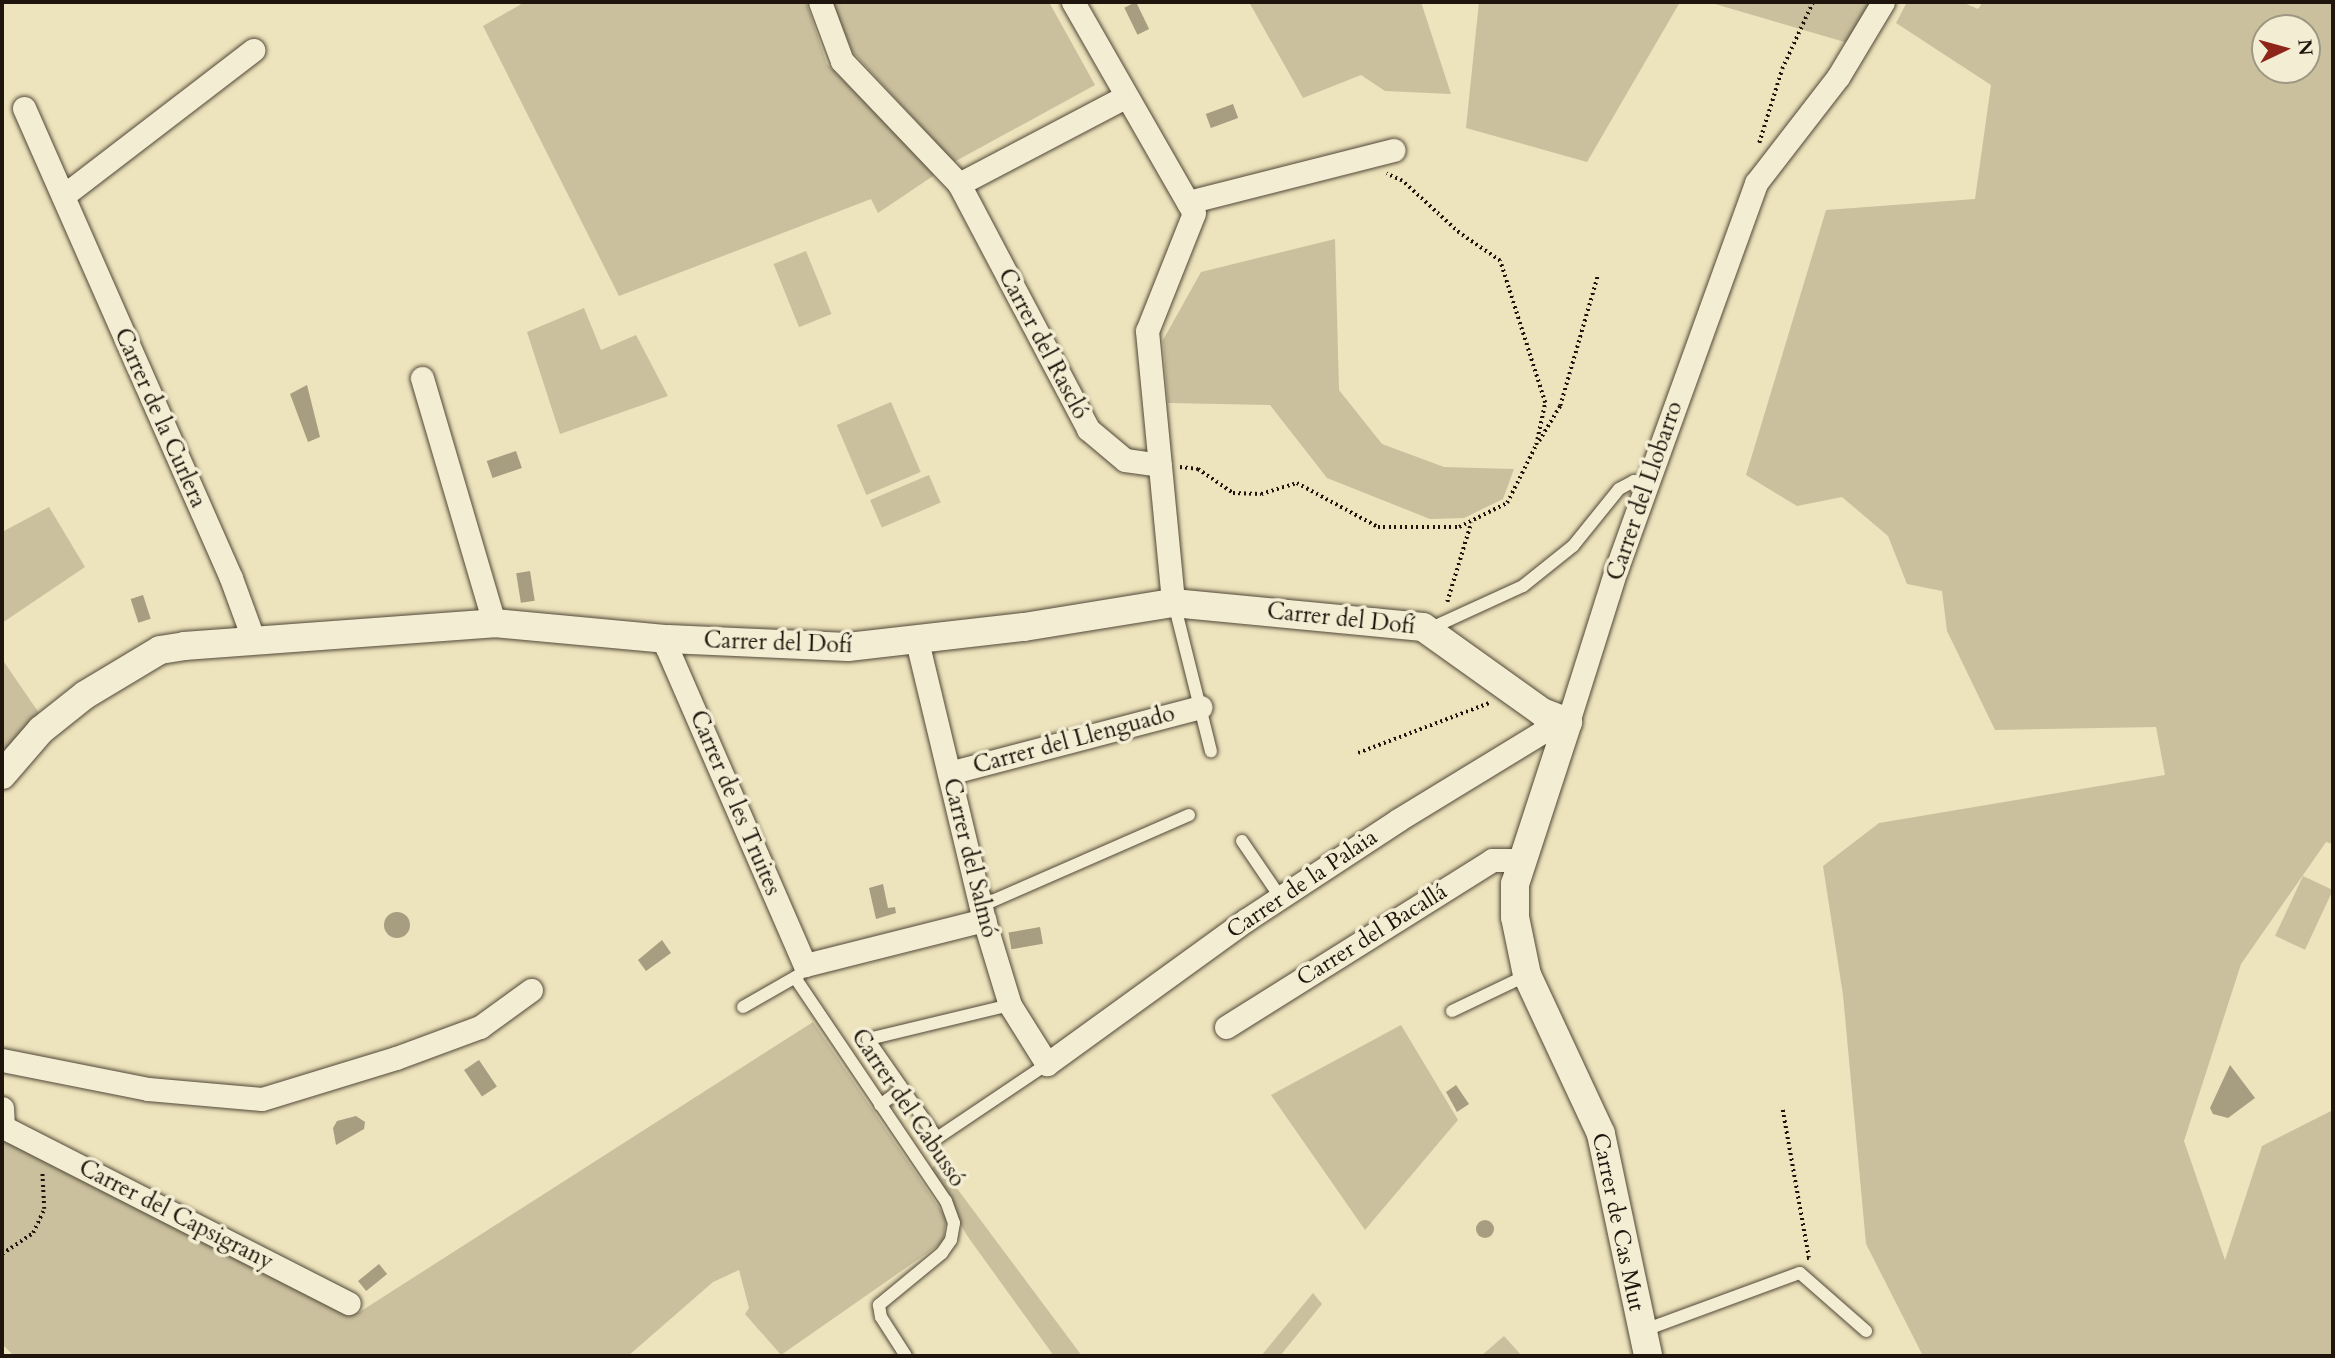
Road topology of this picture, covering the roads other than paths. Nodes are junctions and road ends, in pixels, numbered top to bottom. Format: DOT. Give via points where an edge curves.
graph roads {
  1 [pos="820,2"];
  2 [pos="1073,2"];
  3 [pos="1883,2"];
  4 [pos="253,50"];
  5 [pos="1125,97"];
  6 [pos="24,108"];
  7 [pos="1394,150"];
  8 [pos="959,184"];
  9 [pos="63,196"];
  10 [pos="1188,202"];
  11 [pos="422,378"];
  12 [pos="1160,465"];
  13 [pos="1647,485"];
  14 [pos="1174,603"];
  15 [pos="494,623"];
  16 [pos="1440,624"];
  17 [pos="667,639"];
  18 [pos="254,641"];
  19 [pos="917,641"];
  20 [pos="1200,707"];
  21 [pos="1568,722"];
  22 [pos="1211,751"];
  23 [pos="949,773"];
  24 [pos="2,775"];
  25 [pos="1189,816"];
  26 [pos="1242,841"];
  27 [pos="1522,860"];
  28 [pos="1280,897"];
  29 [pos="983,913"];
  30 [pos="800,972"];
  31 [pos="1527,975"];
  32 [pos="531,990"];
  33 [pos="1010,1005"];
  34 [pos="743,1007"];
  35 [pos="1452,1011"];
  36 [pos="1543,1015"];
  37 [pos="1226,1027"];
  38 [pos="2,1060"];
  39 [pos="1047,1065"];
  40 [pos="902,1089"];
  41 [pos="880,1105"];
  42 [pos="3,1118"];
  43 [pos="349,1303"];
  44 [pos="1866,1331"];
  45 [pos="1645,1343"];
  46 [pos="906,1356"];
  1 -- 8 [label="street, Carrer del Rascló" via="842,61"];
  2 -- 5 [label="street"];
  3 -- 13 [label="street, Carrer del Llobarro" via="1838,77 1756,183"];
  4 -- 9 [label="street"];
  5 -- 8 [label="street"];
  5 -- 10 [label="street"];
  6 -- 9 [label="street, Carrer de la Curlera"];
  7 -- 10 [label="street"];
  8 -- 12 [label="street, Carrer del Rascló" via="1087,429 1125,460"];
  9 -- 18 [label="street, Carrer de la Curlera" via="231,578"];
  10 -- 12 [label="street" via="1195,213 1147,331"];
  11 -- 15 [label="street"];
  12 -- 14 [label="street"];
  13 -- 16 [label="lane" via="1633,481 1619,489 1573,546 1523,586"];
  13 -- 21 [label="street, Carrer del Llobarro"];
  14 -- 19 [label="street, Carrer del Dofí"];
  14 -- 20 [label="lane"];
  14 -- 21 [label="street, Carrer del Dofí" via="1423,628 1542,712"];
  15 -- 17 [label="street, Carrer del Dofí"];
  15 -- 18 [label="street, Carrer del Dofí"];
  17 -- 19 [label="street, Carrer del Dofí" via="833,647"];
  17 -- 30 [label="street, Carrer de les Truites"];
  18 -- 24 [label="street, Carrer del Dofí" via="160,650 135,663 54,718"];
  19 -- 23 [label="street, Carrer del Salmó"];
  20 -- 22 [label="lane"];
  20 -- 23 [label="street, Carrer del Llenguado"];
  21 -- 27 [label="street, Carrer del Llobarro"];
  21 -- 28 [label="street, Carrer de la Palaia" via="1542,732"];
  23 -- 29 [label="street, Carrer del Salmó"];
  25 -- 29 [label="lane"];
  26 -- 28 [label="lane"];
  27 -- 31 [label="street, Carrer del Llobarro" via="1515,884 1515,917"];
  27 -- 37 [label="street, Carrer del Bacallá" via="1492,860"];
  28 -- 39 [label="street, Carrer de la Palaia"];
  29 -- 30 [label="street"];
  29 -- 33 [label="street, Carrer del Salmó"];
  30 -- 34 [label="lane"];
  30 -- 41 [label="lane, Carrer del Cabussó"];
  31 -- 35 [label="lane"];
  31 -- 36 [label="street, Carrer del Llobarro"];
  32 -- 38 [label="street" via="480,1027 262,1099 148,1089"];
  33 -- 39 [label="street, Carrer del Salmó"];
  33 -- 40 [label="lane" via="868,1040"];
  36 -- 45 [label="street, Carrer de Cas Mut" via="1601,1134 1615,1247"];
  39 -- 40 [label="lane" via="937,1139"];
  40 -- 41 [label="lane"];
  41 -- 46 [label="lane, Carrer del Cabussó" via="946,1201 954,1223 951,1240 942,1253 879,1305 881,1317"];
  42 -- 43 [label="street, Carrer del Capsigrany" via="37,1145"];
  44 -- 45 [label="lane" via="1800,1273"];
}
